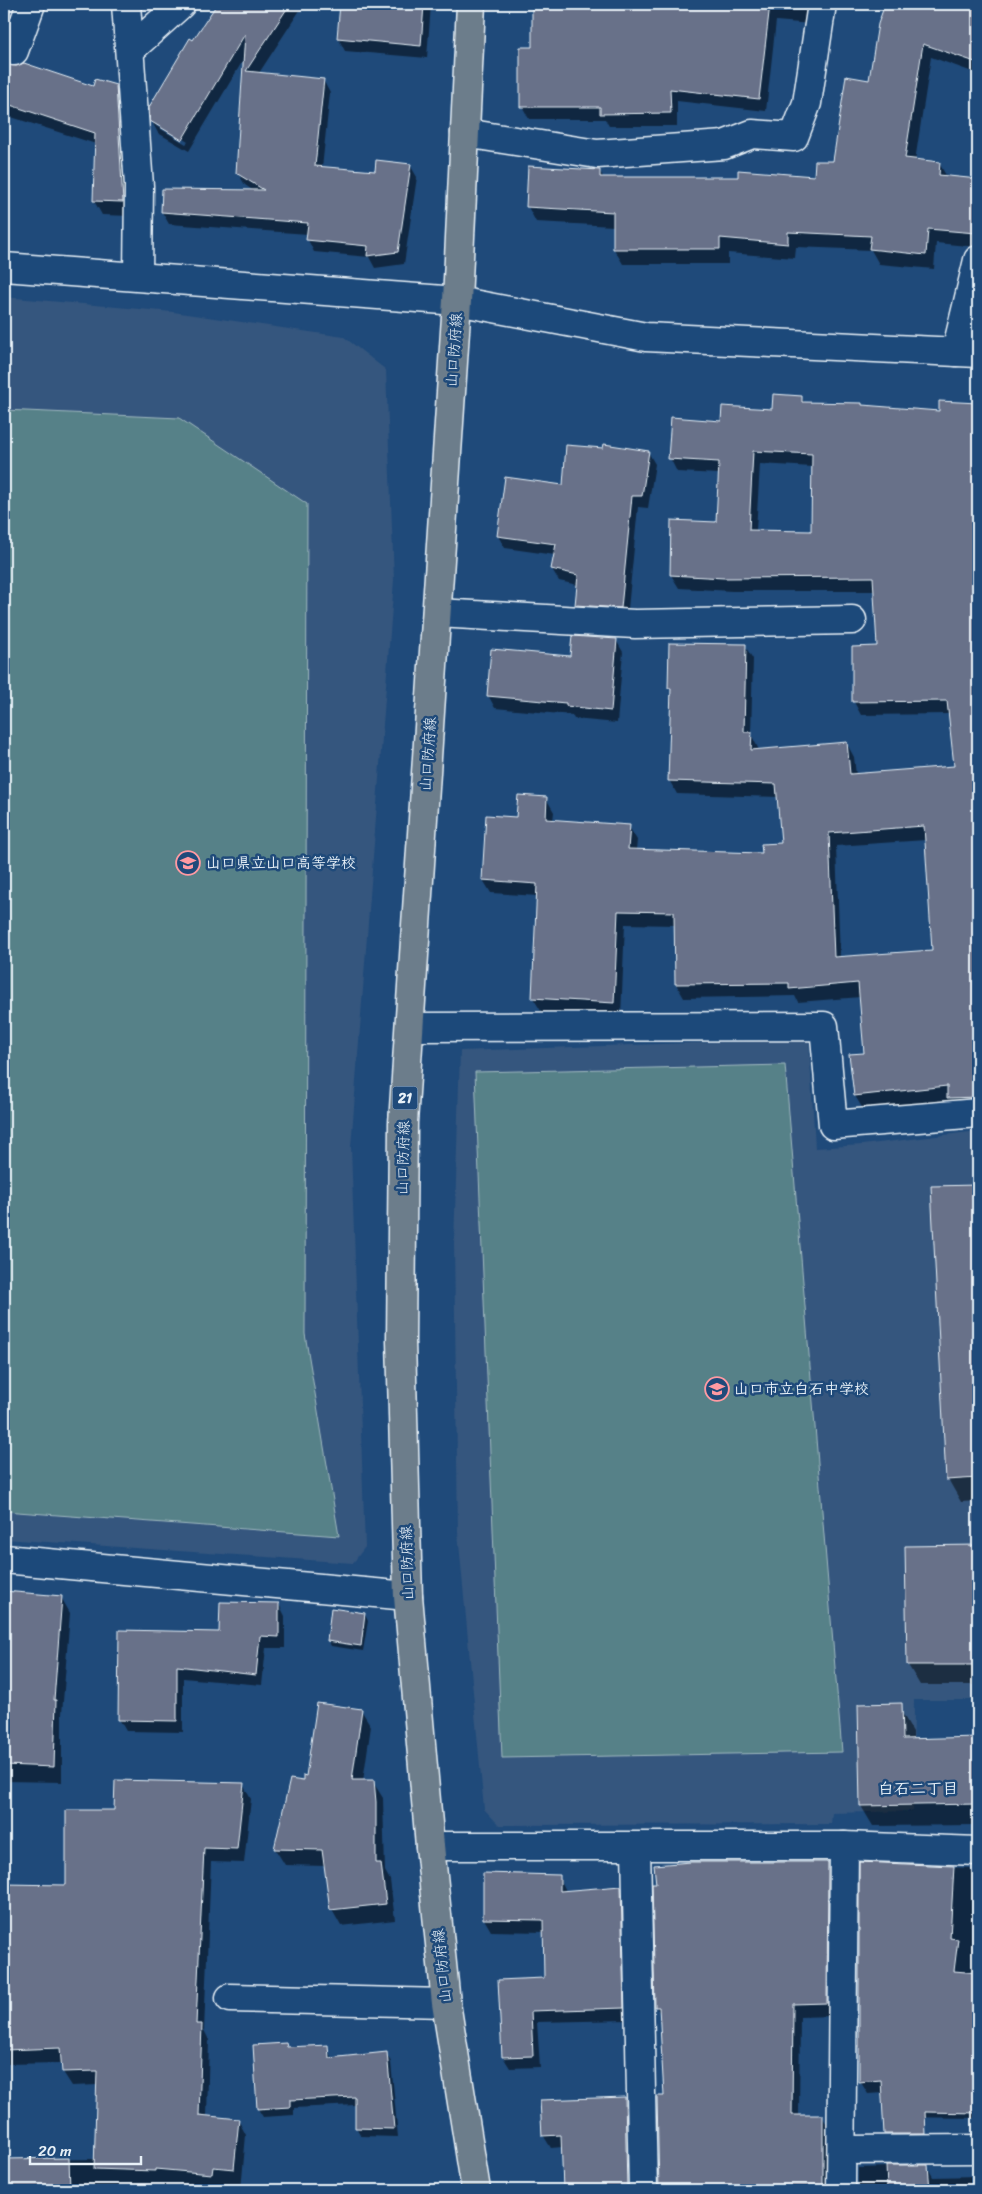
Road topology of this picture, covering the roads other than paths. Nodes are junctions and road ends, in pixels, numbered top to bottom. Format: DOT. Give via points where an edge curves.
graph roads {
  1 [pos="32,4"];
  2 [pos="126,4"];
  3 [pos="181,4"];
  4 [pos="472,4"];
  5 [pos="822,4"];
  6 [pos="131,49"];
  7 [pos="14,51"];
  8 [pos="465,133"];
  9 [pos="978,260"];
  10 [pos="4,267"];
  11 [pos="138,276"];
  12 [pos="457,301"];
  13 [pos="967,352"];
  14 [pos="437,613"];
  15 [pos="852,620"];
  16 [pos="410,1027"];
  17 [pos="978,1113"];
  18 [pos="4,1559"];
  19 [pos="408,1596"];
  20 [pos="430,1846"];
  21 [pos="844,1846"];
  22 [pos="636,1847"];
  23 [pos="978,1851"];
  24 [pos="230,1998"];
  25 [pos="446,2003"];
  26 [pos="978,2149"];
  27 [pos="843,2150"];
  28 [pos="476,2190"];
  29 [pos="643,2190"];
  30 [pos="841,2190"];
  1 -- 7 [label="street"];
  2 -- 6 [label="street"];
  3 -- 6 [label="street"];
  4 -- 8 [label="main road, 山口防府線 / 21"];
  5 -- 8 [label="street" via="807,103 794,137 752,134 724,146 596,154"];
  6 -- 11 [label="street" via="139,186"];
  8 -- 12 [label="main road, 山口防府線 / 21"];
  9 -- 13 [label="street"];
  10 -- 11 [label="street"];
  11 -- 12 [label="street"];
  12 -- 13 [label="street" via="646,337"];
  12 -- 14 [label="main road, 山口防府線 / 21"];
  14 -- 15 [label="street" via="635,624"];
  14 -- 16 [label="main road, 山口防府線 / 21"];
  16 -- 17 [label="street" via="824,1026 833,1125"];
  16 -- 19 [label="main road, 山口防府線 / 21" via="403,1123 401,1341"];
  18 -- 19 [label="street"];
  19 -- 20 [label="main road, 山口防府線 / 21"];
  20 -- 22 [label="street"];
  20 -- 25 [label="main road, 山口防府線 / 21"];
  21 -- 22 [label="street"];
  21 -- 23 [label="street"];
  21 -- 27 [label="street"];
  22 -- 29 [label="street"];
  24 -- 25 [label="street"];
  25 -- 28 [label="main road, 山口防府線 / 21"];
  26 -- 27 [label="street"];
  27 -- 30 [label="street"];
}
